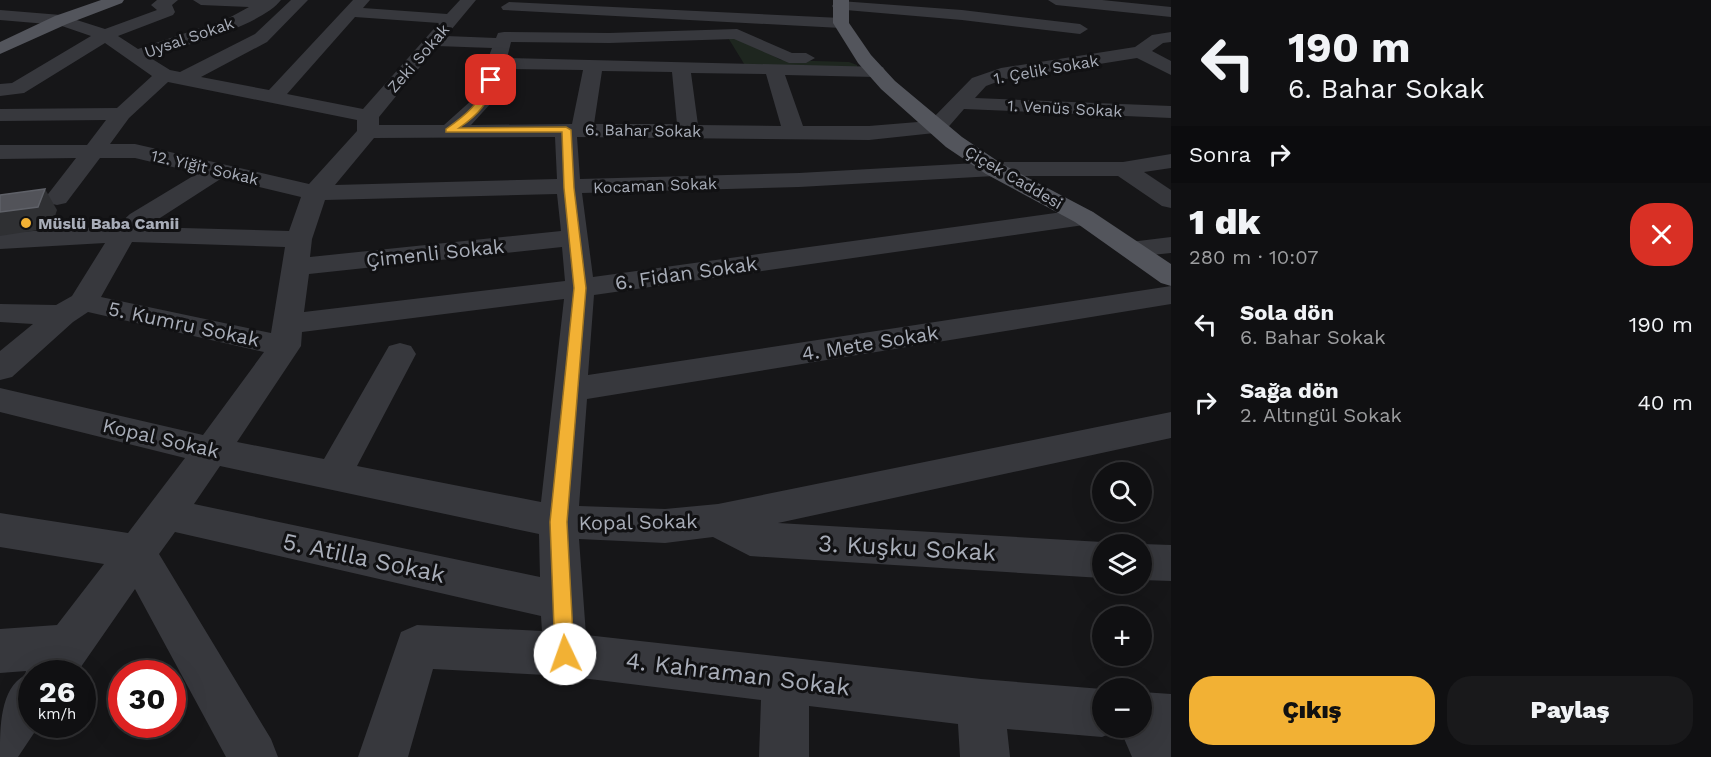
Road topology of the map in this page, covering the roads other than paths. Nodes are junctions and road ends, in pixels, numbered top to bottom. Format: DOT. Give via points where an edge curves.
graph roads {
  1 [pos="114,0"];
  2 [pos="170,0"];
  3 [pos="201,0"];
  4 [pos="300,0"];
  5 [pos="468,0"];
  6 [pos="721,0"];
  7 [pos="1056,0"];
  8 [pos="271,1"];
  9 [pos="44,3"];
  10 [pos="513,4"];
  11 [pos="1144,5"];
  12 [pos="357,6"];
  13 [pos="841,10"];
  14 [pos="1171,12"];
  15 [pos="2,15"];
  16 [pos="452,19"];
  17 [pos="61,20"];
  18 [pos="720,25"];
  19 [pos="1080,29"];
  20 [pos="105,35"];
  21 [pos="1171,37"];
  22 [pos="434,41"];
  23 [pos="4,44"];
  24 [pos="501,48"];
  25 [pos="1140,52"];
  26 [pos="136,55"];
  27 [pos="605,55"];
  28 [pos="1167,64"];
  29 [pos="870,65"];
  30 [pos="784,66"];
  31 [pos="681,68"];
  32 [pos="744,69"];
  33 [pos="173,77"];
  34 [pos="0,90"];
  35 [pos="274,96"];
  36 [pos="958,103"];
  37 [pos="1171,112"];
  38 [pos="122,114"];
  39 [pos="0,115"];
  40 [pos="368,124"];
  41 [pos="936,127"];
  42 [pos="449,130"];
  43 [pos="574,130"];
  44 [pos="688,131"];
  45 [pos="794,132"];
  46 [pos="93,151"];
  47 [pos="0,152"];
  48 [pos="1171,161"];
  49 [pos="994,169"];
  50 [pos="1123,169"];
  51 [pos="219,170"];
  52 [pos="569,188"];
  53 [pos="315,193"];
  54 [pos="1171,201"];
  55 [pos="1084,216"];
  56 [pos="124,234"];
  57 [pos="81,237"];
  58 [pos="574,238"];
  59 [pos="0,241"];
  60 [pos="1171,245"];
  61 [pos="1132,249"];
  62 [pos="297,253"];
  63 [pos="1171,277"];
  64 [pos="580,288"];
  65 [pos="1171,295"];
  66 [pos="72,308"];
  67 [pos="0,313"];
  68 [pos="287,335"];
  69 [pos="400,354"];
  70 [pos="0,369"];
  71 [pos="569,390"];
  72 [pos="0,400"];
  73 [pos="1171,425"];
  74 [pos="209,450"];
  75 [pos="333,476"];
  76 [pos="166,514"];
  77 [pos="718,520"];
  78 [pos="558,522"];
  79 [pos="0,530"];
  80 [pos="136,552"];
  81 [pos="1092,559"];
  82 [pos="1152,562"];
  83 [pos="1171,563"];
  84 [pos="562,601"];
  85 [pos="0,651"];
  86 [pos="565,654"];
  87 [pos="59,660"];
  88 [pos="785,680"];
  89 [pos="981,703"];
  90 [pos="1092,711"];
  91 [pos="18,715"];
  92 [pos="1152,717"];
  93 [pos="1171,718"];
  94 [pos="1148,738"];
  95 [pos="0,739"];
  96 [pos="253,757"];
  97 [pos="382,757"];
  98 [pos="784,757"];
  99 [pos="985,757"];
  100 [pos="1156,757"];
  1 -- 17 [label="main road"];
  2 -- 20 [label="street" via="159,5 166,12"];
  3 -- 8 [label="street"];
  4 -- 33 [label="street" via="261,39"];
  5 -- 16 [label="street, Zeki Sokak"];
  6 -- 18 [label="street"];
  7 -- 11 [label="street"];
  8 -- 26 [label="street, Uysal Sokak" via="233,23"];
  9 -- 15 [label="street"];
  10 -- 18 [label="street"];
  10 -- 24 [label="street"];
  11 -- 14 [label="street"];
  12 -- 16 [label="street"];
  12 -- 35 [label="street"];
  13 -- 18 [label="street"];
  13 -- 19 [label="street" via="962,15"];
  13 -- 29 [label="main road, Çiçek Caddesi"];
  15 -- 17 [label="street, 6. Bahar Sokak"];
  16 -- 22 [label="street, Zeki Sokak"];
  17 -- 20 [label="street, 6. Bahar Sokak"];
  17 -- 23 [label="main road"];
  18 -- 27 [label="street"];
  18 -- 30 [label="street"];
  18 -- 32 [label="street"];
  20 -- 26 [label="street, 6. Bahar Sokak"];
  20 -- 34 [label="street" via="27,84"];
  21 -- 25 [label="street, 1. Çelik Sokak" via="1158,39"];
  22 -- 24 [label="street"];
  22 -- 40 [label="street, Zeki Sokak"];
  24 -- 27 [label="street"];
  24 -- 27 [label="street"];
  24 -- 42 [label="street" via="486,97 473,114"];
  25 -- 28 [label="street"];
  25 -- 36 [label="street, 1. Çelik Sokak" via="1001,74 979,82"];
  26 -- 33 [label="street, 6. Bahar Sokak"];
  27 -- 31 [label="street"];
  27 -- 43 [label="street"];
  29 -- 30 [label="street"];
  29 -- 41 [label="main road, Çiçek Caddesi"];
  30 -- 32 [label="street"];
  30 -- 45 [label="street"];
  31 -- 32 [label="street"];
  31 -- 44 [label="street"];
  33 -- 35 [label="street, 6. Bahar Sokak"];
  33 -- 38 [label="street"];
  35 -- 40 [label="street, 6. Bahar Sokak"];
  36 -- 37 [label="street, 1. Venüs Sokak"];
  36 -- 41 [label="street, 1. Çelik Sokak"];
  38 -- 39 [label="street"];
  38 -- 46 [label="street"];
  40 -- 42 [label="street, 6. Bahar Sokak"];
  40 -- 53 [label="street, Zeki Sokak"];
  41 -- 45 [label="street, 6. Bahar Sokak" via="869,133"];
  41 -- 49 [label="main road, Çiçek Caddesi"];
  42 -- 43 [label="street, 6. Bahar Sokak"];
  43 -- 44 [label="street, 6. Bahar Sokak"];
  43 -- 52 [label="street"];
  44 -- 45 [label="street, 6. Bahar Sokak"];
  46 -- 47 [label="street, 12. Yiğit Sokak"];
  46 -- 51 [label="street, 12. Yiğit Sokak" via="135,151"];
  46 -- 57 [label="street" via="45,198"];
  48 -- 50 [label="street, Kocaman Sokak"];
  49 -- 50 [label="street, Kocaman Sokak"];
  49 -- 52 [label="street, Kocaman Sokak"];
  49 -- 55 [label="main road, Çiçek Caddesi"];
  50 -- 54 [label="street"];
  51 -- 53 [label="street, 12. Yiğit Sokak"];
  51 -- 56 [label="street" via="139,219"];
  52 -- 53 [label="street, Kocaman Sokak"];
  52 -- 58 [label="street"];
  53 -- 62 [label="street"];
  55 -- 61 [label="main road, Çiçek Caddesi"];
  55 -- 64 [label="street, 6. Fidan Sokak"];
  56 -- 57 [label="street, Çimenli Sokak"];
  56 -- 62 [label="street, Çimenli Sokak"];
  56 -- 66 [label="street"];
  57 -- 59 [label="street, Çimenli Sokak"];
  58 -- 62 [label="street, Çimenli Sokak"];
  58 -- 64 [label="street"];
  60 -- 61 [label="street"];
  61 -- 63 [label="main road, Çiçek Caddesi"];
  62 -- 68 [label="street"];
  64 -- 68 [label="street, 6. Fidan Sokak"];
  64 -- 71 [label="street"];
  65 -- 71 [label="street, 4. Mete Sokak"];
  66 -- 67 [label="street, 5. Kumru Sokak"];
  66 -- 68 [label="street, 5. Kumru Sokak"];
  66 -- 70 [label="street"];
  68 -- 74 [label="street"];
  69 -- 75 [label="street"];
  71 -- 78 [label="street"];
  72 -- 74 [label="street, Kopal Sokak"];
  73 -- 77 [label="street, Kopal Sokak"];
  74 -- 75 [label="street, Kopal Sokak"];
  74 -- 76 [label="street"];
  75 -- 78 [label="street, Kopal Sokak"];
  76 -- 80 [label="street"];
  76 -- 84 [label="street, 5. Atilla Sokak"];
  77 -- 78 [label="street, Kopal Sokak" via="665,526"];
  77 -- 81 [label="street, 3. Kuşku Sokak" via="750,539"];
  78 -- 84 [label="street"];
  79 -- 80 [label="street"];
  80 -- 87 [label="street"];
  80 -- 96 [label="street"];
  82 -- 83 [label="street"];
  84 -- 86 [label="street"];
  85 -- 87 [label="street"];
  86 -- 88 [label="street, 4. Kahraman Sokak"];
  86 -- 97 [label="street, 4. Kahraman Sokak" via="417,647"];
  88 -- 89 [label="street, 4. Kahraman Sokak"];
  88 -- 98 [label="street"];
  89 -- 90 [label="street, 4. Kahraman Sokak"];
  89 -- 99 [label="street"];
  91 -- 95 [label="street"];
  92 -- 93 [label="street"];
  94 -- 100 [label="street"];
}
